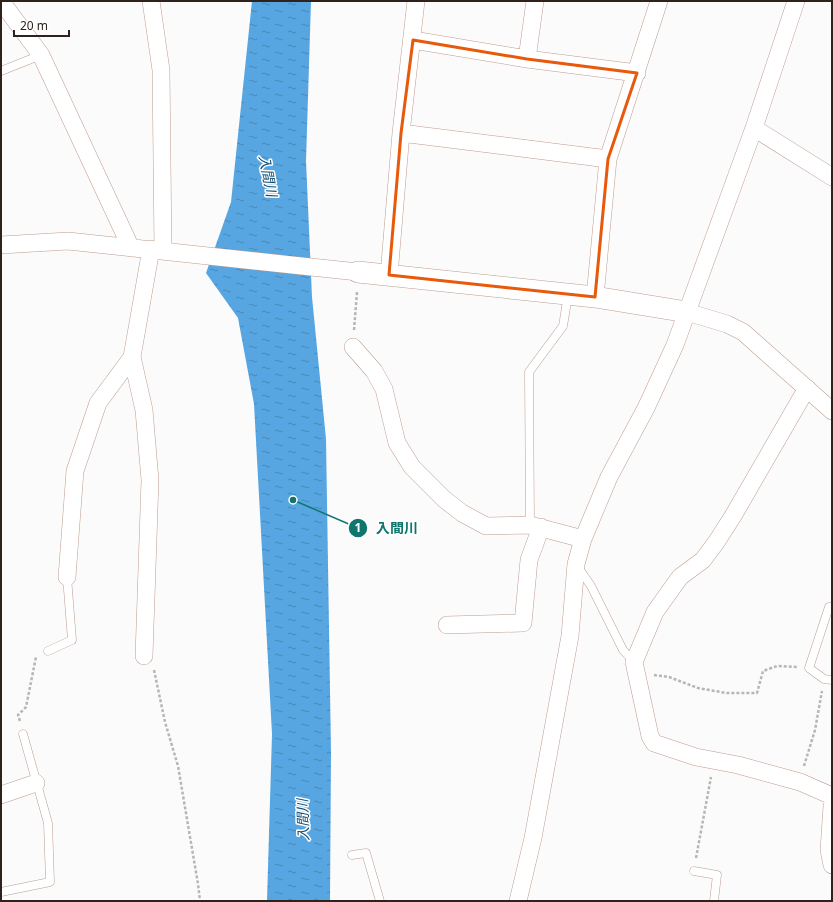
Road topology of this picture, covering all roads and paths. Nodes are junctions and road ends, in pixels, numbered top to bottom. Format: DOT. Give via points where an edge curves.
graph roads {
  1 [pos="1,1"];
  2 [pos="151,1"];
  3 [pos="416,1"];
  4 [pos="535,1"];
  5 [pos="659,1"];
  6 [pos="796,1"];
  7 [pos="412,40"];
  8 [pos="41,55"];
  9 [pos="527,59"];
  10 [pos="1,71"];
  11 [pos="637,73"];
  12 [pos="754,128"];
  13 [pos="400,133"];
  14 [pos="608,159"];
  15 [pos="832,177"];
  16 [pos="1,245"];
  17 [pos="131,248"];
  18 [pos="162,251"];
  19 [pos="358,272"];
  20 [pos="389,275"];
  21 [pos="568,295"];
  22 [pos="594,297"];
  23 [pos="687,312"];
  24 [pos="353,347"];
  25 [pos="132,357"];
  26 [pos="807,388"];
  27 [pos="832,410"];
  28 [pos="535,526"];
  29 [pos="583,539"];
  30 [pos="576,564"];
  31 [pos="67,577"];
  32 [pos="832,608"];
  33 [pos="447,625"];
  34 [pos="48,651"];
  35 [pos="144,656"];
  36 [pos="635,667"];
  37 [pos="809,668"];
  38 [pos="828,679"];
  39 [pos="24,734"];
  40 [pos="713,760"];
  41 [pos="800,782"];
  42 [pos="36,783"];
  43 [pos="1,795"];
  44 [pos="832,796"];
  45 [pos="832,806"];
  46 [pos="352,855"];
  47 [pos="832,865"];
  48 [pos="694,871"];
  49 [pos="1,892"];
  50 [pos="200,901"];
  51 [pos="380,901"];
  52 [pos="518,901"];
  53 [pos="714,901"];
  1 -- 8 [label="street"];
  2 -- 18 [label="street" via="161,70"];
  3 -- 7 [label="street"];
  4 -- 9 [label="street"];
  5 -- 11 [label="street"];
  6 -- 12 [label="street"];
  7 -- 9 [label="street"];
  7 -- 13 [label="street"];
  8 -- 10 [label="lane"];
  8 -- 17 [label="street"];
  9 -- 11 [label="street"];
  11 -- 14 [label="street"];
  12 -- 15 [label="street"];
  12 -- 23 [label="street"];
  13 -- 14 [label="street"];
  13 -- 20 [label="street"];
  14 -- 22 [label="street"];
  16 -- 17 [label="street" via="68,241"];
  17 -- 18 [label="street"];
  18 -- 19 [label="street"];
  18 -- 25 [label="street"];
  19 -- 20 [label="street"];
  19 -- 24 [label="path"];
  20 -- 21 [label="street"];
  21 -- 22 [label="street"];
  21 -- 28 [label="lane" via="563,326 529,372"];
  22 -- 23 [label="street"];
  23 -- 26 [label="street" via="727,324 743,332"];
  23 -- 29 [label="street" via="646,408 609,477"];
  24 -- 28 [label="street" via="374,371 384,389 397,443 412,467 462,513 486,526"];
  25 -- 31 [label="street" via="98,403 74,471"];
  25 -- 35 [label="street" via="144,410 150,480"];
  26 -- 27 [label="street"];
  26 -- 36 [label="street" via="734,516 703,560 680,578 655,612"];
  28 -- 29 [label="street"];
  28 -- 33 [label="street" via="523,623"];
  29 -- 30 [label="street"];
  30 -- 36 [label="lane" via="591,586 623,650"];
  30 -- 52 [label="street" via="570,636 533,838"];
  31 -- 34 [label="lane" via="72,640"];
  32 -- 37 [label="lane" via="829,607"];
  34 -- 39 [label="path" via="36,655 26,707 18,715"];
  35 -- 50 [label="path" via="153,663 165,722 178,766"];
  36 -- 37 [label="path" via="698,688 726,693 757,693 763,671 777,666"];
  36 -- 40 [label="street" via="654,744"];
  37 -- 38 [label="lane"];
  38 -- 41 [label="path"];
  39 -- 42 [label="lane"];
  40 -- 41 [label="street"];
  40 -- 48 [label="path"];
  41 -- 44 [label="street"];
  42 -- 43 [label="street"];
  42 -- 49 [label="lane" via="48,823 50,882"];
  45 -- 47 [label="street" via="829,850"];
  46 -- 51 [label="lane" via="366,853"];
  48 -- 53 [label="lane" via="717,875"];
}
